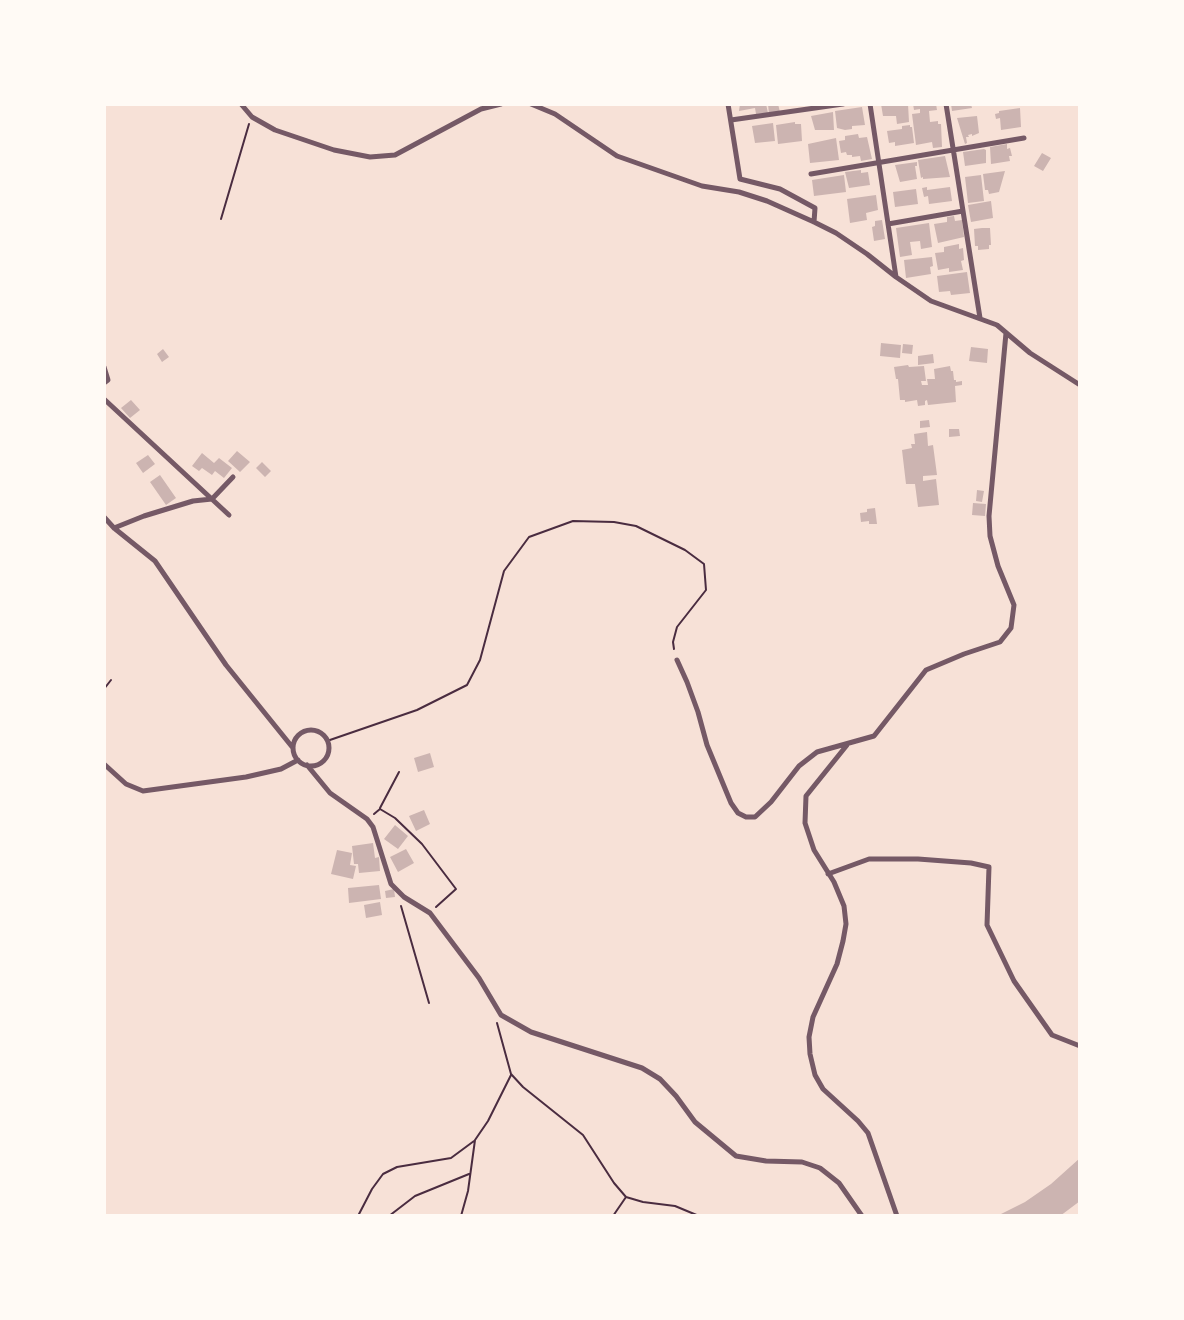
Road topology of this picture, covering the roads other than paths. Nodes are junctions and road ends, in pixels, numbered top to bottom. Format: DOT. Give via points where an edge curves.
graph roads {
  1 [pos="241,104"];
  2 [pos="501,104"];
  3 [pos="531,104"];
  4 [pos="728,104"];
  5 [pos="843,104"];
  6 [pos="870,104"];
  7 [pos="946,104"];
  8 [pos="731,120"];
  9 [pos="1024,138"];
  10 [pos="953,150"];
  11 [pos="879,163"];
  12 [pos="811,174"];
  13 [pos="963,211"];
  14 [pos="814,222"];
  15 [pos="888,224"];
  16 [pos="896,277"];
  17 [pos="980,318"];
  18 [pos="1006,333"];
  19 [pos="104,367"];
  20 [pos="104,383"];
  21 [pos="1080,385"];
  22 [pos="104,399"];
  23 [pos="233,477"];
  24 [pos="212,499"];
  25 [pos="229,515"];
  26 [pos="104,517"];
  27 [pos="114,528"];
  28 [pos="677,660"];
  29 [pos="848,744"];
  30 [pos="293,748"];
  31 [pos="298,760"];
  32 [pos="104,764"];
  33 [pos="307,765"];
  34 [pos="828,874"];
  35 [pos="1080,1046"];
  36 [pos="862,1216"];
  37 [pos="897,1216"];
  1 -- 2 [label="street" via="275,130 370,157 395,155 481,109"];
  3 -- 14 [label="street" via="617,156 702,186 767,201"];
  4 -- 8 [label="street"];
  5 -- 8 [label="street"];
  6 -- 11 [label="street"];
  7 -- 10 [label="street"];
  8 -- 14 [label="street" via="740,179 780,189 815,208"];
  9 -- 10 [label="street"];
  10 -- 11 [label="street"];
  10 -- 13 [label="street"];
  11 -- 12 [label="street"];
  11 -- 15 [label="street"];
  13 -- 15 [label="street"];
  13 -- 17 [label="street"];
  14 -- 16 [label="street"];
  15 -- 16 [label="street"];
  16 -- 17 [label="street" via="931,301"];
  17 -- 18 [label="street"];
  18 -- 21 [label="street"];
  18 -- 29 [label="street" via="989,516 998,566 1014,605 1011,628 1000,642 926,670 874,736"];
  19 -- 20 [label="street"];
  22 -- 24 [label="street"];
  23 -- 24 [label="street"];
  24 -- 25 [label="street"];
  24 -- 27 [label="street"];
  26 -- 27 [label="street"];
  27 -- 30 [label="street" via="155,561 226,665"];
  28 -- 29 [label="street" via="731,803 746,817 755,817 817,752"];
  29 -- 34 [label="street" via="806,796 805,823"];
  30 -- 31 [label="street"];
  30 -- 33 [label="street" via="304,731 318,732 327,741 326,757"];
  31 -- 32 [label="street" via="246,777 143,791"];
  31 -- 33 [label="street"];
  33 -- 36 [label="street" via="330,793 367,819 391,884 430,913 501,1015 531,1032 642,1068 660,1079 695,1122 736,1156 820,1168 839,1183"];
  34 -- 35 [label="street" via="869,859 989,867 987,925 1014,981 1052,1035"];
  34 -- 37 [label="street" via="844,906 846,924 837,964 813,1017 810,1054 823,1089 868,1133"];
}
